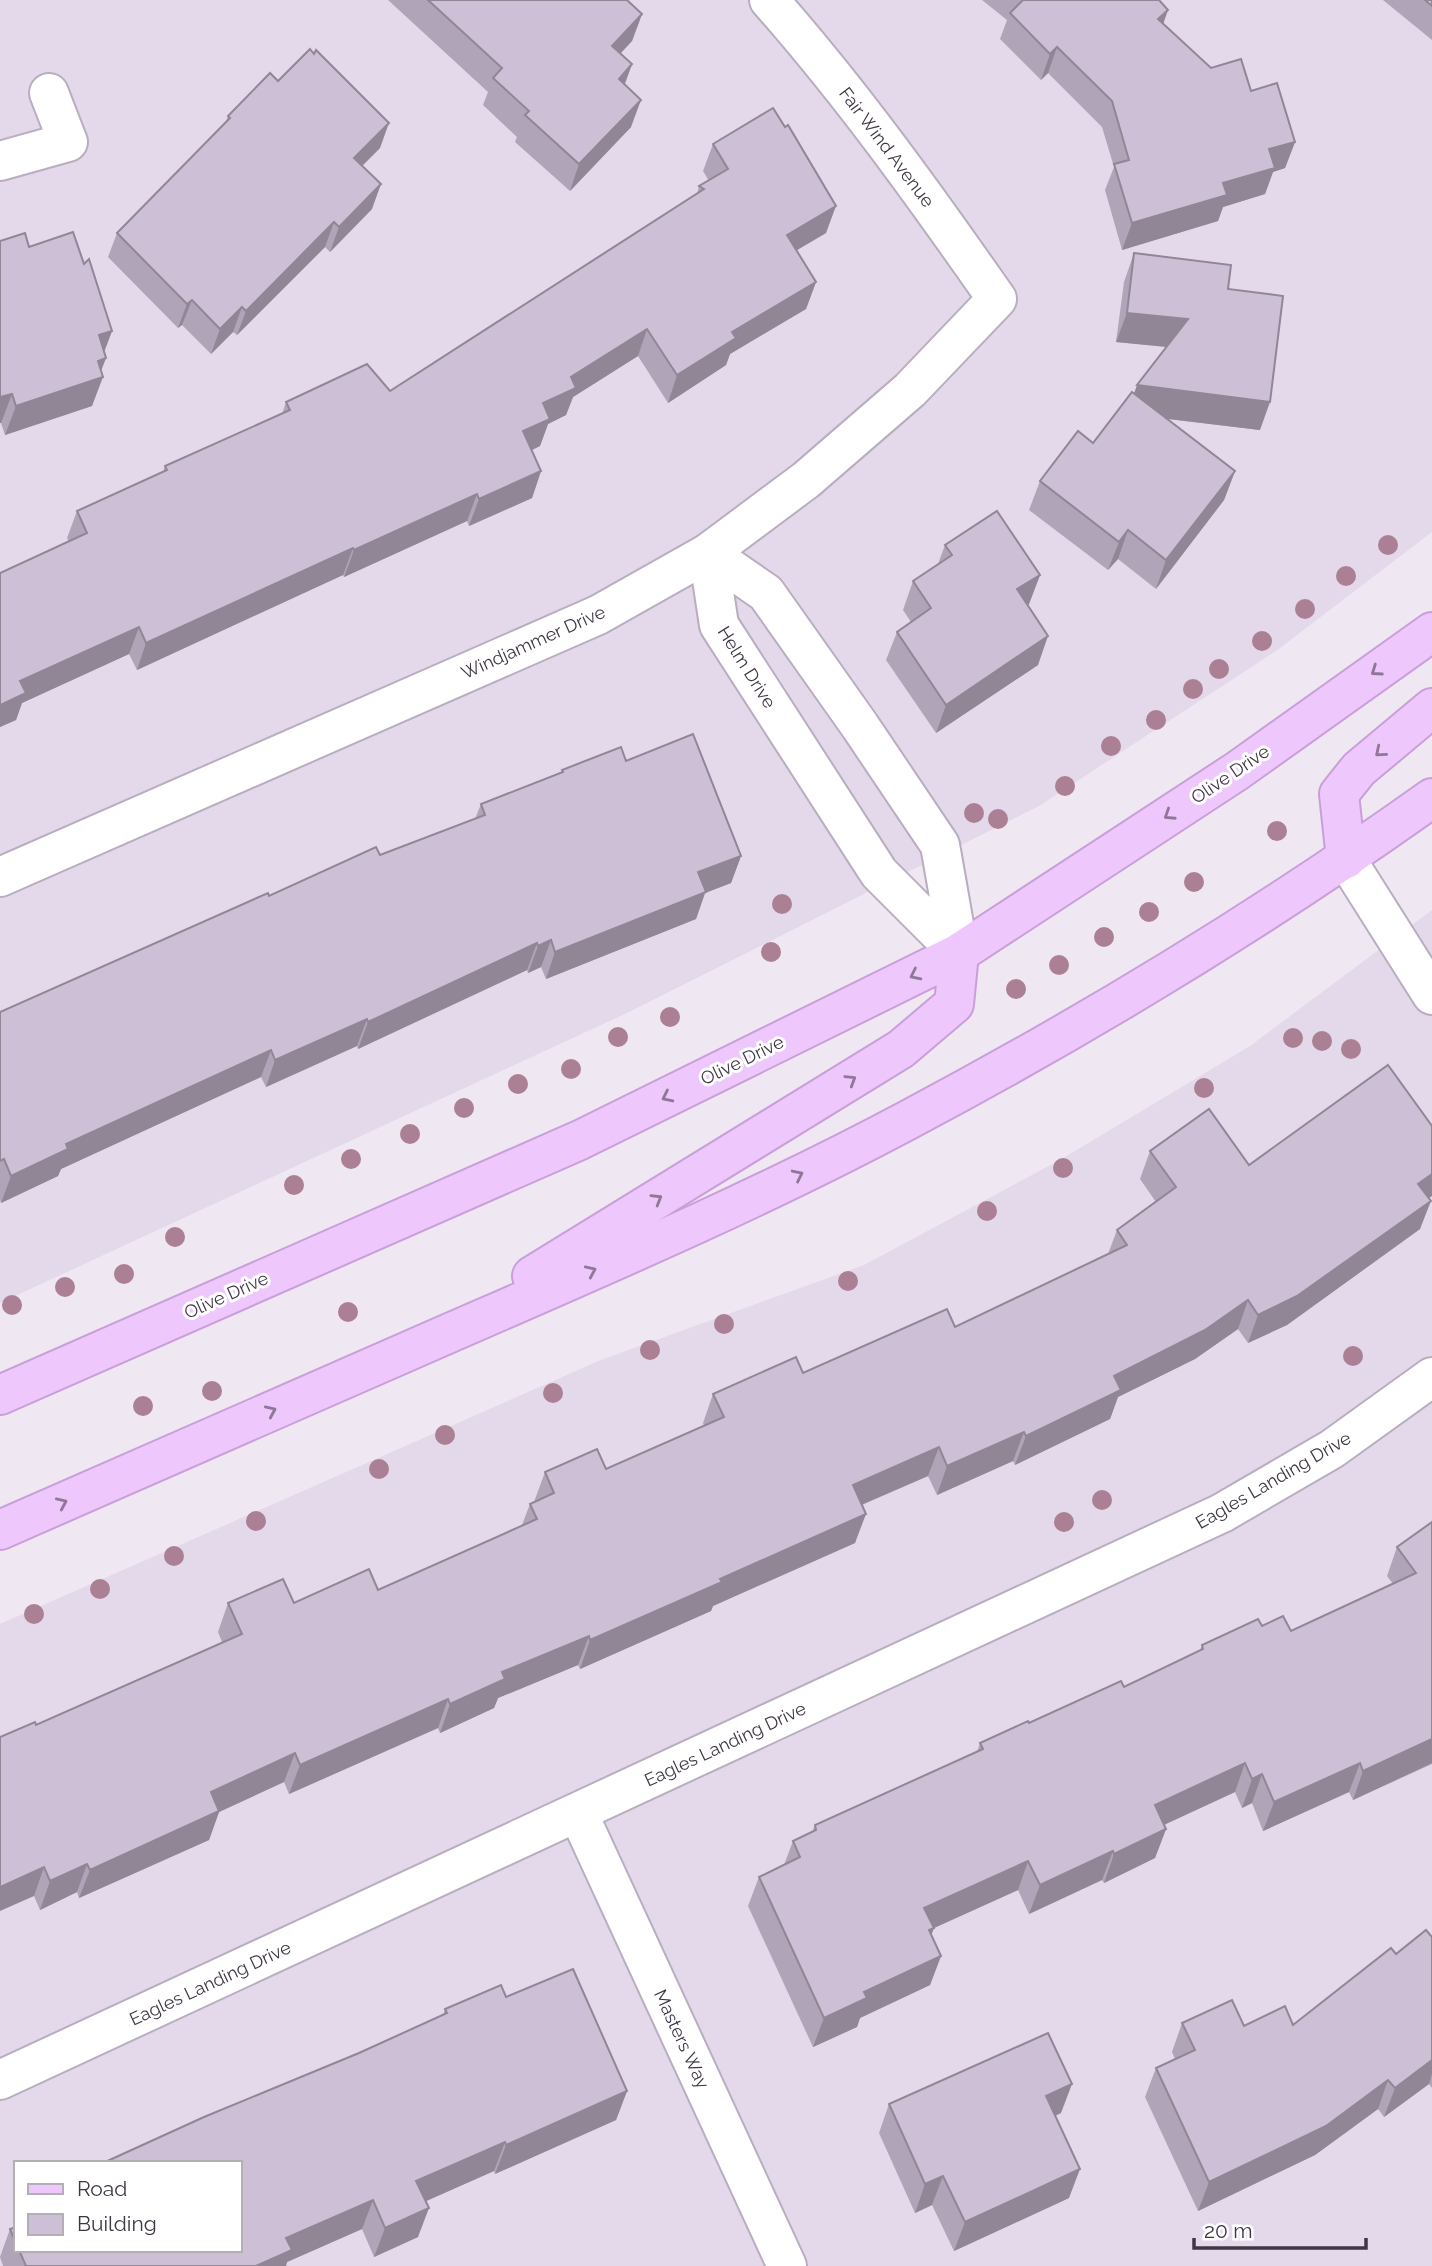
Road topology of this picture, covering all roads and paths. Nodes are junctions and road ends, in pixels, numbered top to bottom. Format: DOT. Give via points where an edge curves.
graph roads {
  1 [pos="769,0"];
  2 [pos="48,93"];
  3 [pos="0,161"];
  4 [pos="997,299"];
  5 [pos="708,553"];
  6 [pos="1432,632"];
  7 [pos="1432,708"];
  8 [pos="1432,798"];
  9 [pos="1346,859"];
  10 [pos="0,877"];
  11 [pos="959,953"];
  12 [pos="1432,995"];
  13 [pos="411,1350"];
  14 [pos="1432,1377"];
  15 [pos="0,1395"];
  16 [pos="0,1531"];
  17 [pos="578,1813"];
  18 [pos="0,2080"];
  19 [pos="787,2266"];
  1 -- 4 [label="street, Fair Wind Avenue" via="816,53 918,186"];
  2 -- 3 [label="street" via="68,142"];
  4 -- 5 [label="street, Windjammer Drive" via="900,399 807,480"];
  5 -- 10 [label="street, Windjammer Drive" via="598,615"];
  5 -- 11 [label="street, Helm Drive" via="719,625 879,873"];
  5 -- 11 [label="street" via="766,593 940,845"];
  6 -- 11 [label="main road, Olive Drive, one-way" via="1237,771"];
  7 -- 9 [label="main road, one-way" via="1359,769 1339,794"];
  8 -- 9 [label="main road"];
  9 -- 12 [label="street"];
  13 -- 9 [label="main road, one-way" via="690,1228 905,1122 1200,954"];
  13 -- 11 [label="main road, one-way" via="901,1049 954,1004"];
  11 -- 15 [label="main road, Olive Drive, one-way" via="580,1140"];
  16 -- 13 [label="main road, one-way"];
  14 -- 17 [label="street, Eagles Landing Drive" via="1332,1449 1222,1513"];
  17 -- 18 [label="street, Eagles Landing Drive"];
  17 -- 19 [label="street, Masters Way"];
}
